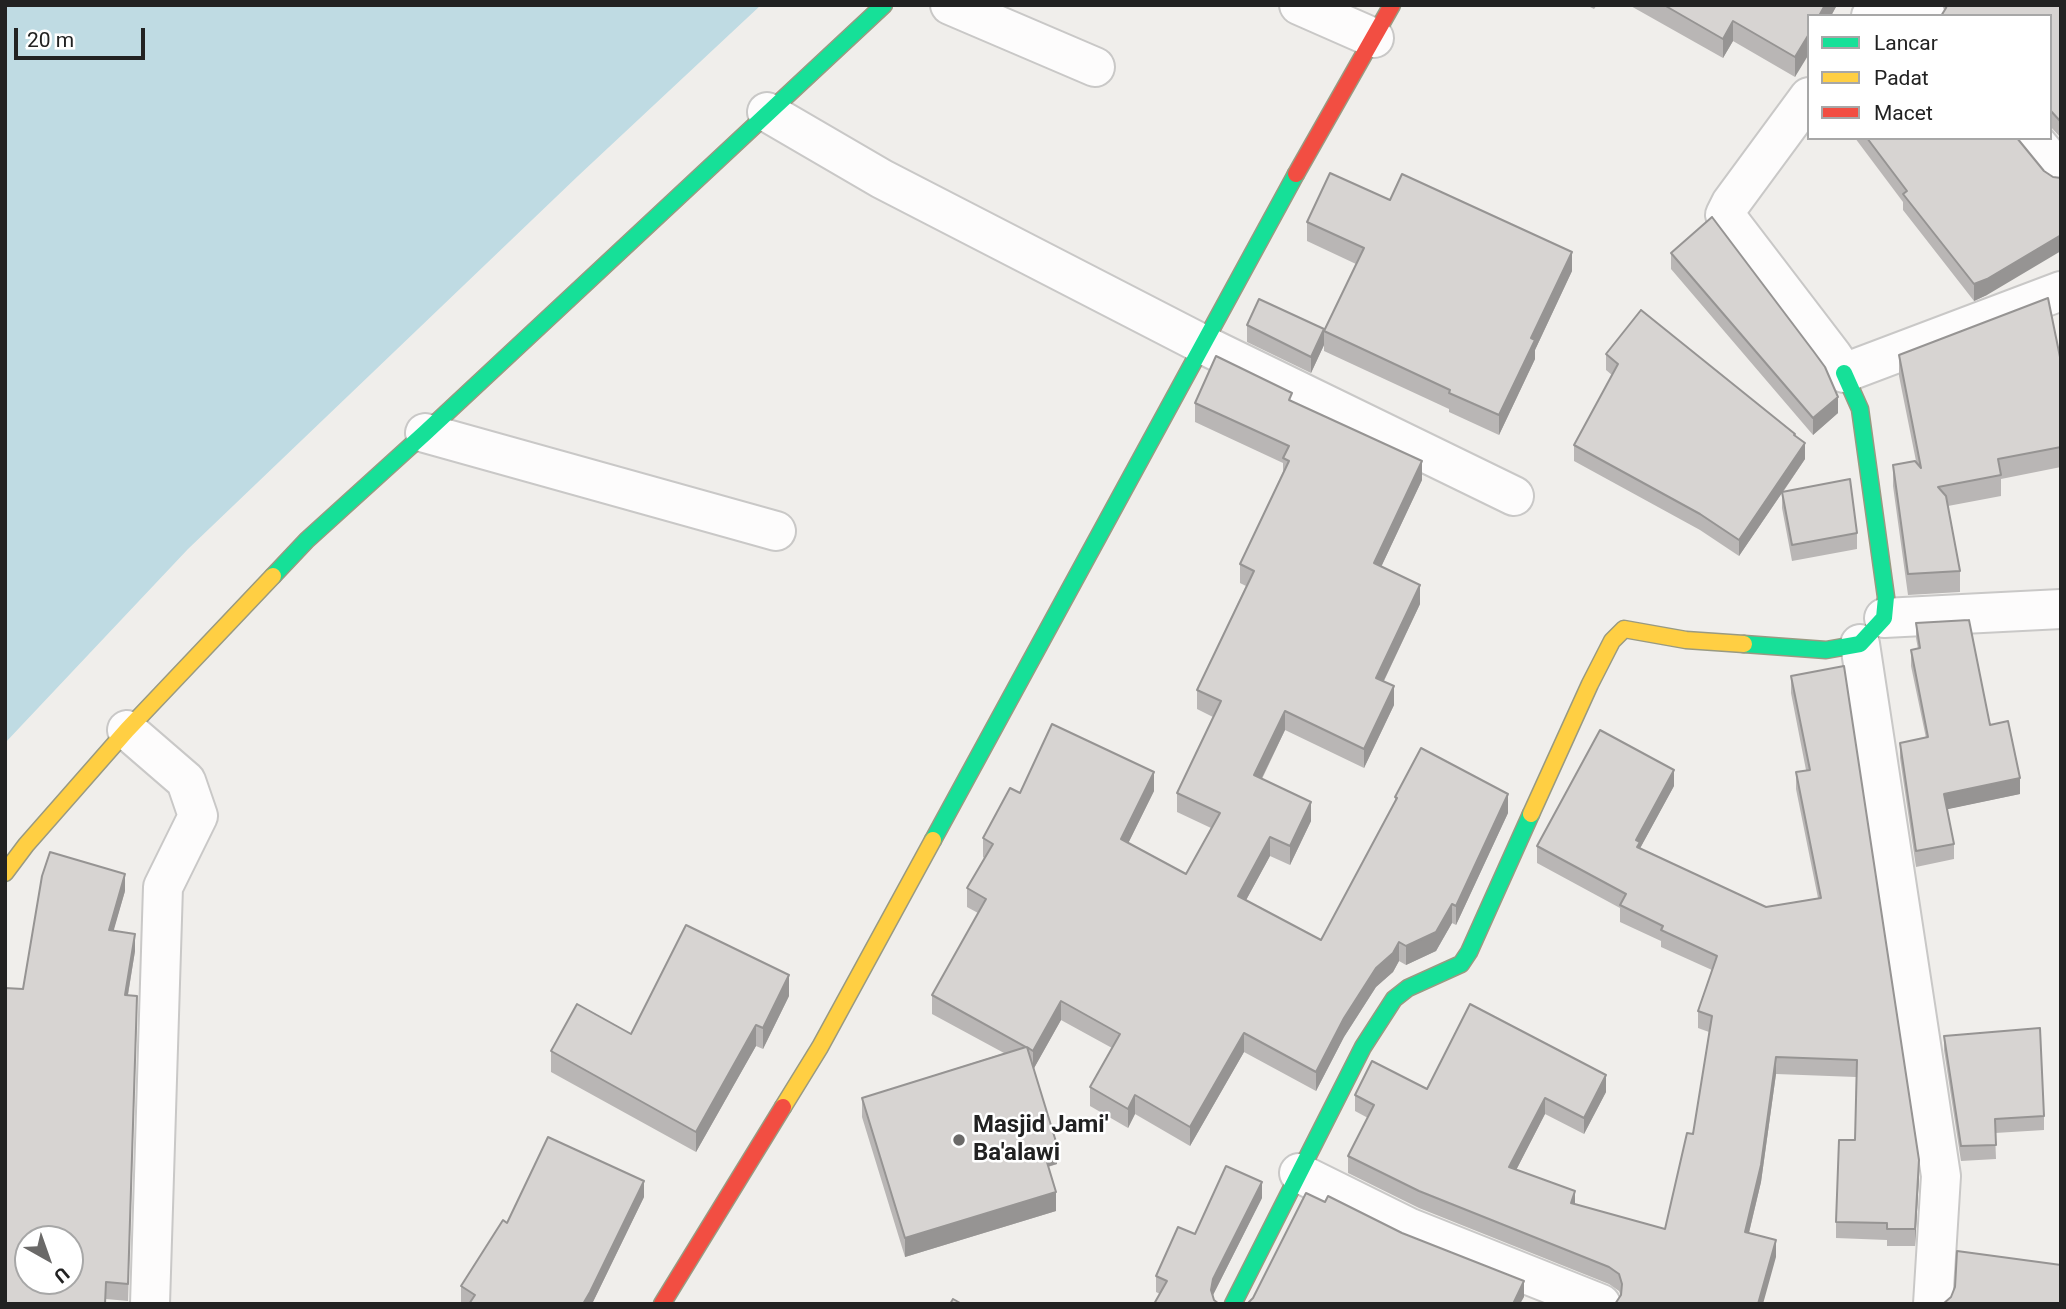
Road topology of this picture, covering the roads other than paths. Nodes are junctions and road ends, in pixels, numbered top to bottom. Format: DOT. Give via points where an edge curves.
graph roads {
  1 [pos="884,5"];
  2 [pos="950,5"];
  3 [pos="1299,5"];
  4 [pos="1392,5"];
  5 [pos="1886,8"];
  6 [pos="1916,14"];
  7 [pos="1374,38"];
  8 [pos="1096,67"];
  9 [pos="1807,100"];
  10 [pos="767,112"];
  11 [pos="2034,140"];
  12 [pos="2061,173"];
  13 [pos="2061,291"];
  14 [pos="1204,345"];
  15 [pos="1844,373"];
  16 [pos="425,433"];
  17 [pos="1514,496"];
  18 [pos="776,531"];
  19 [pos="2061,609"];
  20 [pos="1872,631"];
  21 [pos="127,730"];
  22 [pos="5,873"];
  23 [pos="1299,1173"];
  24 [pos="150,1304"];
  25 [pos="662,1304"];
  26 [pos="1233,1304"];
  27 [pos="1601,1304"];
  28 [pos="1933,1304"];
  1 -- 10 [label="street"];
  2 -- 8 [label="street"];
  3 -- 7 [label="street"];
  4 -- 7 [label="street"];
  5 -- 6 [label="street"];
  7 -- 14 [label="street"];
  9 -- 15 [label="street" via="1725,215"];
  10 -- 14 [label="street" via="882,179"];
  10 -- 16 [label="street"];
  11 -- 12 [label="street"];
  13 -- 15 [label="street"];
  14 -- 17 [label="street"];
  14 -- 25 [label="street" via="820,1047"];
  15 -- 20 [label="street" via="1860,410 1886,597"];
  16 -- 18 [label="street"];
  16 -- 21 [label="street" via="307,540"];
  19 -- 20 [label="street"];
  20 -- 23 [label="street" via="1826,650 1686,640 1624,629 1612,641 1590,684 1469,952 1461,964 1394,999 1363,1047"];
  20 -- 28 [label="street" via="1941,1176"];
  21 -- 22 [label="street"];
  21 -- 24 [label="street" via="186,781 198,816 163,887"];
  23 -- 26 [label="street"];
  23 -- 27 [label="street" via="1410,1228"];
}
